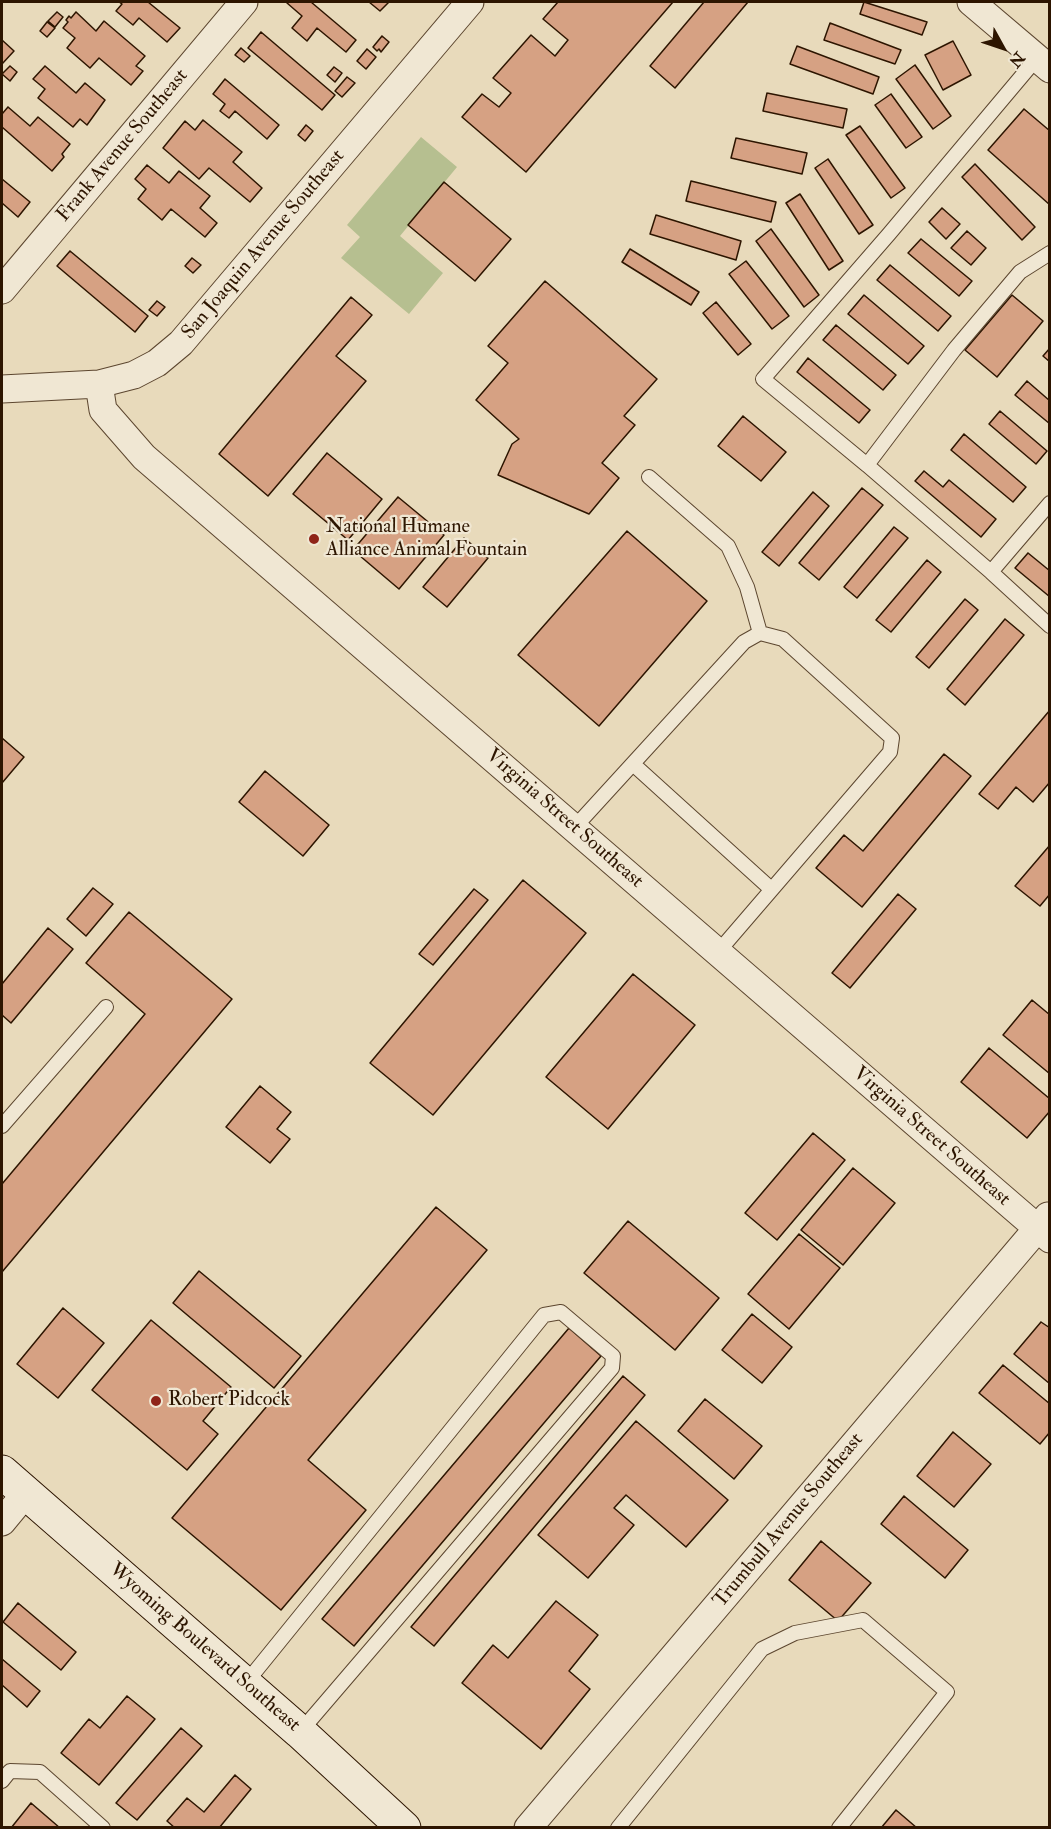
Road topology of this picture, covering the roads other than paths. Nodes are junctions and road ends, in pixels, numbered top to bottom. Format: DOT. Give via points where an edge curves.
graph roads {
  1 [pos="244,2"];
  2 [pos="470,2"];
  3 [pos="971,2"];
  4 [pos="1043,63"];
  5 [pos="1050,253"];
  6 [pos="2,290"];
  7 [pos="99,384"];
  8 [pos="2,389"];
  9 [pos="867,465"];
  10 [pos="649,477"];
  11 [pos="1050,503"];
  12 [pos="991,572"];
  13 [pos="1050,626"];
  14 [pos="760,633"];
  15 [pos="633,764"];
  16 [pos="574,828"];
  17 [pos="771,889"];
  18 [pos="718,952"];
  19 [pos="106,1007"];
  20 [pos="2,1126"];
  21 [pos="1046,1228"];
  22 [pos="2,1472"];
  23 [pos="26,1493"];
  24 [pos="2,1522"];
  25 [pos="246,1684"];
  26 [pos="300,1732"];
  27 [pos="2,1781"];
  28 [pos="103,1827"];
  29 [pos="405,1827"];
  30 [pos="528,1827"];
  31 [pos="618,1827"];
  32 [pos="839,1827"];
  1 -- 6 [label="street, Frank Avenue Southeast"];
  2 -- 7 [label="street, San Joaquin Avenue Southeast" via="181,343 134,375"];
  3 -- 4 [label="street"];
  4 -- 9 [label="lane" via="763,379"];
  5 -- 9 [label="lane" via="1020,272 954,350"];
  7 -- 8 [label="street, San Joaquin Avenue Southeast"];
  7 -- 16 [label="street, Virginia Street Southeast" via="103,410 144,457"];
  9 -- 12 [label="lane"];
  10 -- 14 [label="lane" via="728,546 747,587"];
  11 -- 12 [label="lane"];
  12 -- 13 [label="lane"];
  14 -- 15 [label="lane" via="744,642"];
  14 -- 17 [label="lane" via="783,639 892,738 890,752"];
  15 -- 16 [label="lane"];
  15 -- 17 [label="lane"];
  16 -- 18 [label="street, Virginia Street Southeast"];
  17 -- 18 [label="lane"];
  18 -- 21 [label="street, Virginia Street Southeast"];
  19 -- 20 [label="lane"];
  21 -- 30 [label="street, Trumbull Avenue Southeast"];
  22 -- 23 [label="main road, Wyoming Boulevard Southeast"];
  23 -- 24 [label="street"];
  23 -- 25 [label="main road, Wyoming Boulevard Southeast"];
  25 -- 26 [label="main road, Wyoming Boulevard Southeast"];
  25 -- 26 [label="lane" via="544,1315 561,1312 613,1356 612,1368"];
  26 -- 29 [label="main road, Wyoming Boulevard Southeast"];
  27 -- 28 [label="lane" via="10,1771 40,1772"];
  31 -- 32 [label="lane" via="762,1648 795,1633 863,1620 947,1692"];
}
